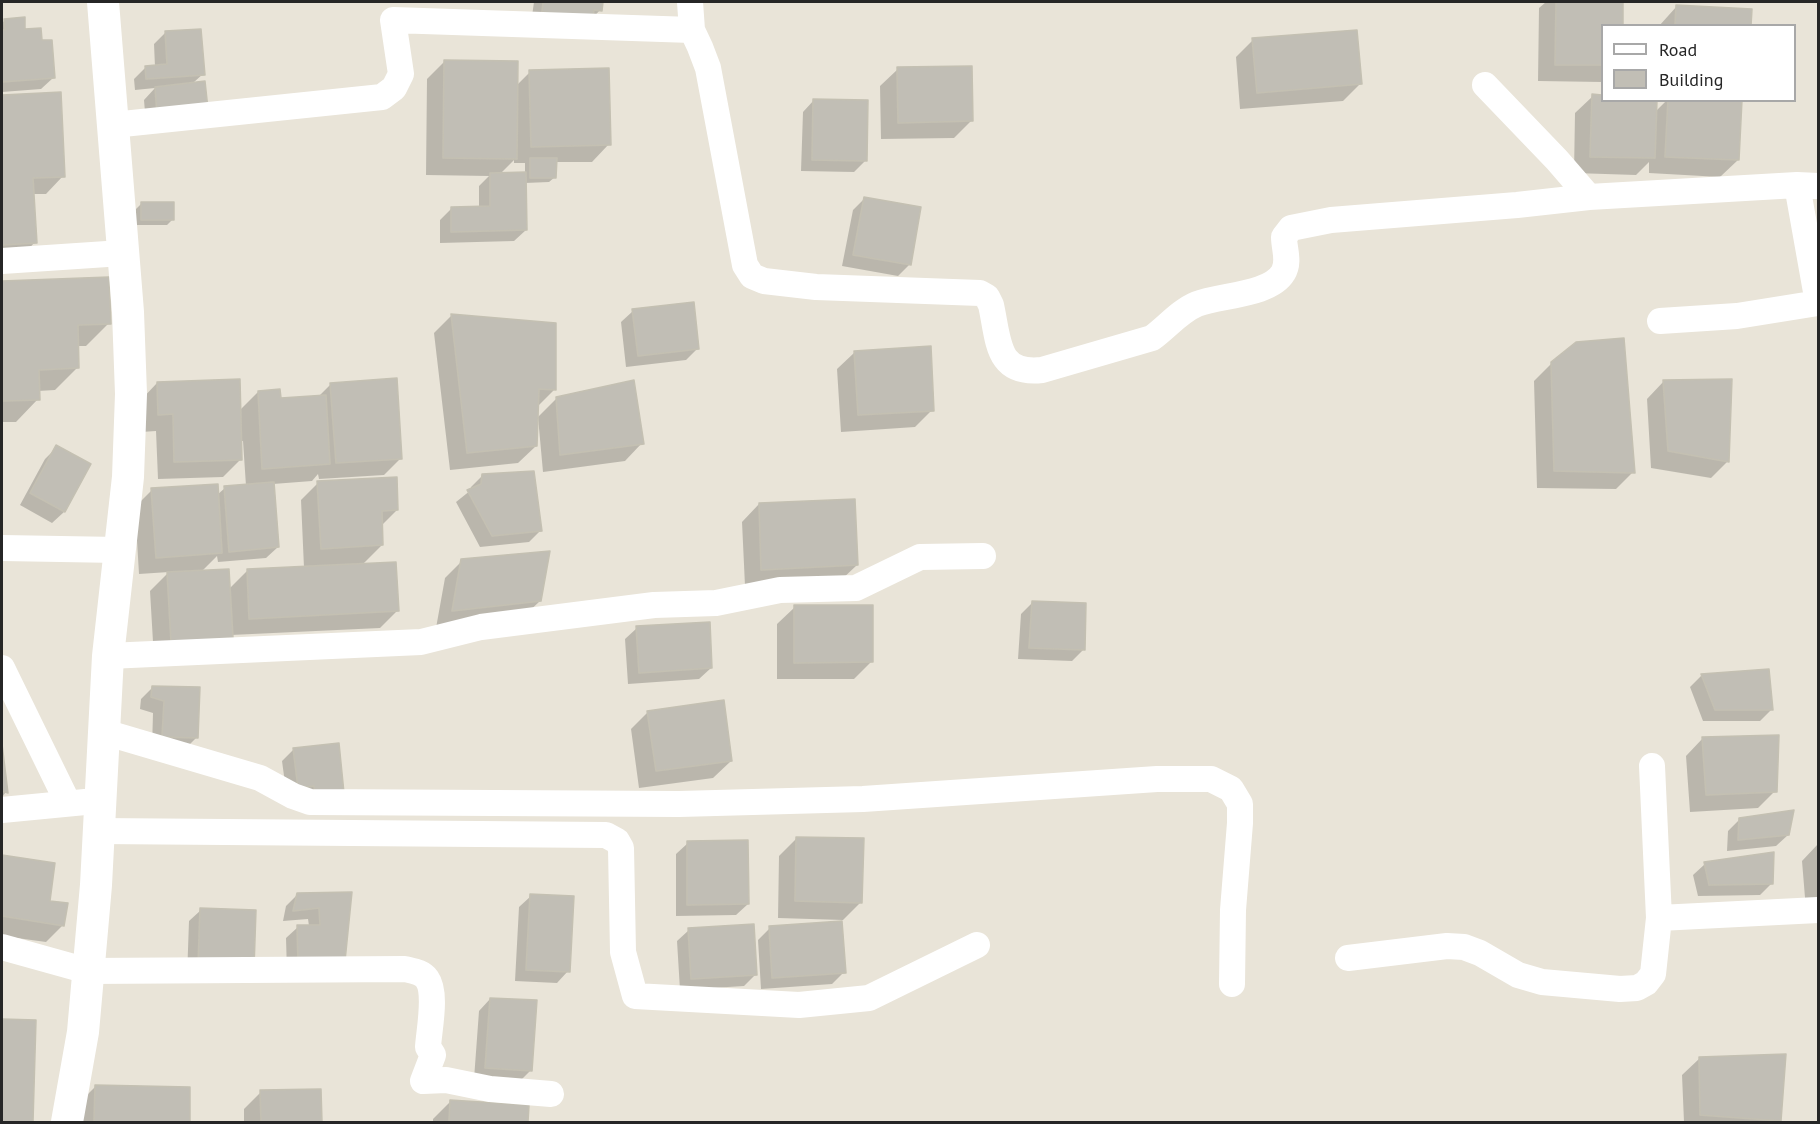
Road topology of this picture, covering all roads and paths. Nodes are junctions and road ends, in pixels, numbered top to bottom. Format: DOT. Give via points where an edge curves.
graph roads {
  1 [pos="103,2"];
  2 [pos="690,2"];
  3 [pos="390,11"];
  4 [pos="692,30"];
  5 [pos="1485,85"];
  6 [pos="113,125"];
  7 [pos="1808,185"];
  8 [pos="1589,197"];
  9 [pos="122,253"];
  10 [pos="2,261"];
  11 [pos="1818,303"];
  12 [pos="1660,321"];
  13 [pos="2,548"];
  14 [pos="120,550"];
  15 [pos="982,556"];
  16 [pos="108,656"];
  17 [pos="2,668"];
  18 [pos="104,732"];
  19 [pos="1652,766"];
  20 [pos="100,800"];
  21 [pos="68,803"];
  22 [pos="2,810"];
  23 [pos="98,831"];
  24 [pos="1818,910"];
  25 [pos="1659,918"];
  26 [pos="977,945"];
  27 [pos="2,947"];
  28 [pos="1348,958"];
  29 [pos="88,971"];
  30 [pos="1232,984"];
  31 [pos="551,1094"];
  32 [pos="68,1122"];
  1 -- 6 [label="street"];
  2 -- 4 [label="street"];
  3 -- 4 [label="street"];
  3 -- 6 [label="street" via="401,74 394,88 382,97"];
  4 -- 8 [label="street" via="708,68 745,265 752,276 816,287 980,293 991,305 1003,357 1011,366 1028,372 1152,338 1197,304 1262,289 1279,280 1287,260 1284,237 1291,228 1331,220"];
  5 -- 8 [label="street"];
  6 -- 9 [label="street"];
  7 -- 8 [label="street"];
  7 -- 11 [label="street"];
  9 -- 10 [label="street"];
  9 -- 14 [label="street" via="131,394"];
  11 -- 12 [label="street" via="1737,316"];
  13 -- 14 [label="street"];
  14 -- 16 [label="street"];
  15 -- 16 [label="street" via="920,557 856,588 780,590 716,603 654,605 481,627 421,642"];
  16 -- 18 [label="street"];
  17 -- 21 [label="street"];
  18 -- 20 [label="street"];
  18 -- 30 [label="street" via="260,778 310,802 680,804 863,799 1157,778 1211,779 1231,789 1240,804"];
  19 -- 25 [label="street"];
  20 -- 21 [label="street"];
  20 -- 23 [label="street"];
  21 -- 22 [label="street"];
  23 -- 26 [label="street" via="606,835 621,848 624,952 635,996 799,1005 869,998"];
  23 -- 29 [label="street"];
  24 -- 25 [label="street"];
  25 -- 28 [label="street" via="1653,974 1637,988 1542,982 1518,975 1464,947"];
  27 -- 29 [label="street"];
  29 -- 31 [label="street" via="417,972 426,977 432,990 428,1047 433,1055 423,1081 446,1080 490,1089"];
  29 -- 32 [label="street" via="83,1032"];
}
